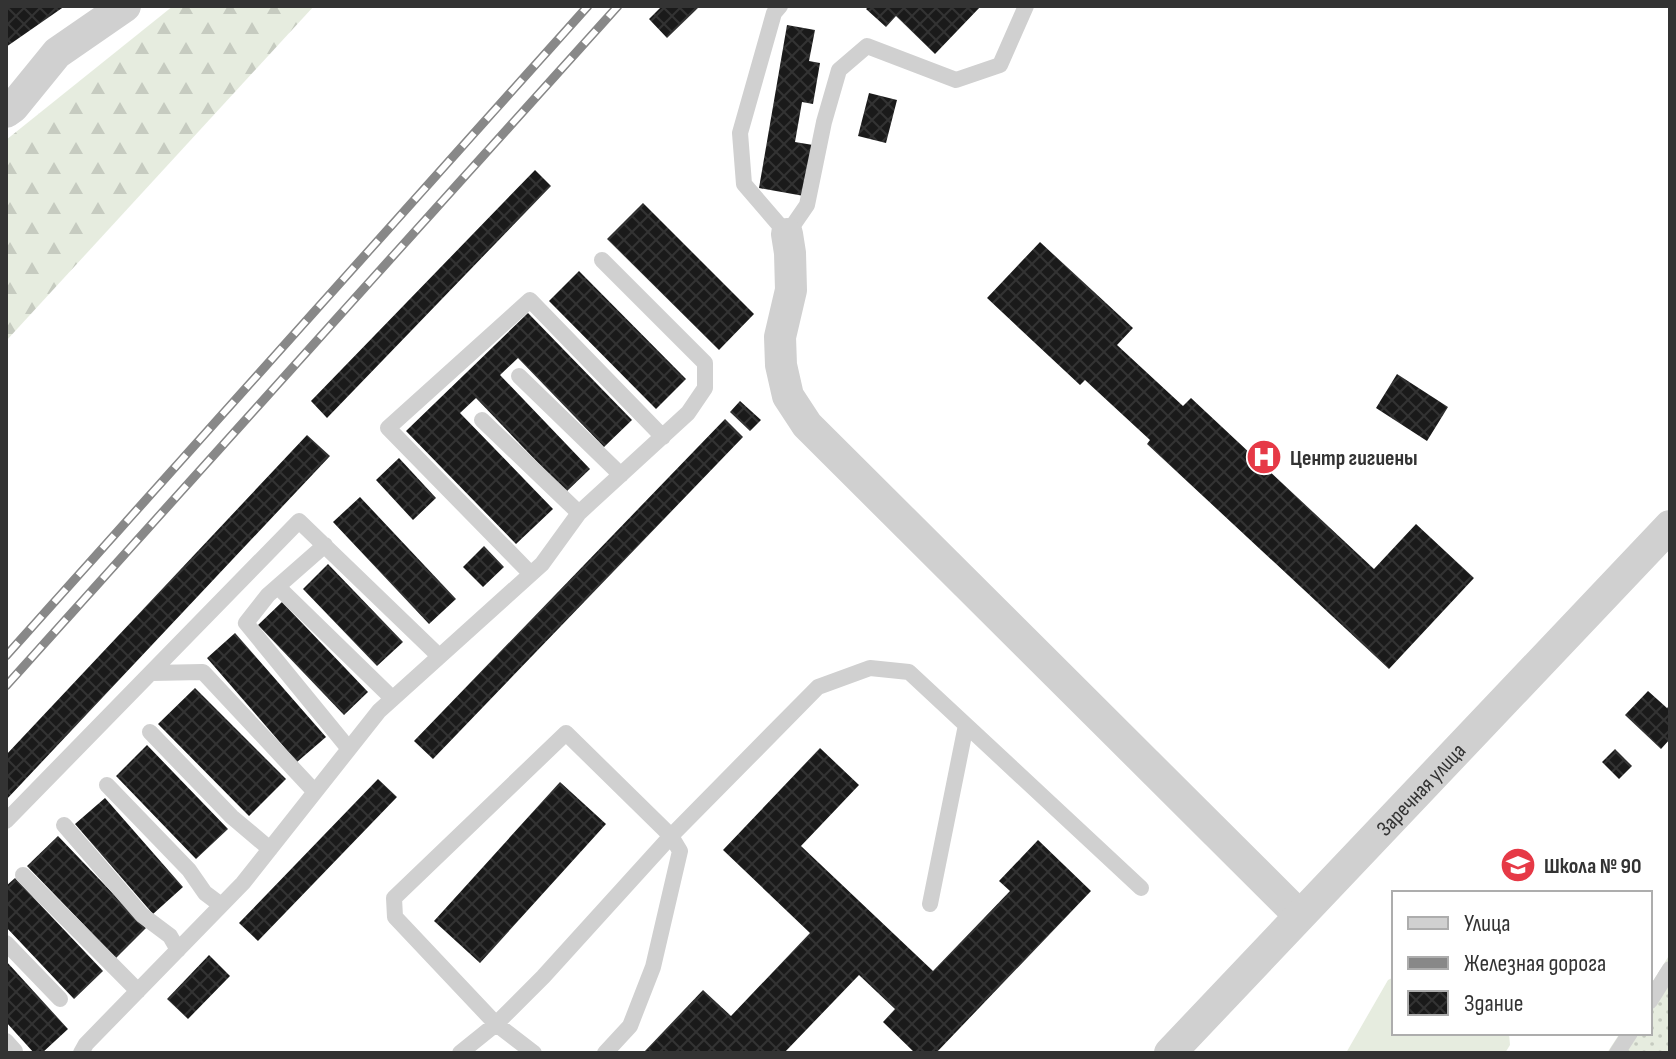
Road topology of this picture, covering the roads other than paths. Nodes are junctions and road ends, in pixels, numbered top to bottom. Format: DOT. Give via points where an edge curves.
graph roads {
  1 [pos="125,6"];
  2 [pos="780,6"];
  3 [pos="1026,6"];
  4 [pos="10,110"];
  5 [pos="787,234"];
  6 [pos="602,260"];
  7 [pos="519,376"];
  8 [pos="482,420"];
  9 [pos="663,437"];
  10 [pos="621,475"];
  11 [pos="579,513"];
  12 [pos="1670,526"];
  13 [pos="325,545"];
  14 [pos="531,574"];
  15 [pos="278,587"];
  16 [pos="439,656"];
  17 [pos="151,673"];
  18 [pos="392,698"];
  19 [pos="966,725"];
  20 [pos="150,732"];
  21 [pos="349,749"];
  22 [pos="107,785"];
  23 [pos="315,792"];
  24 [pos="6,821"];
  25 [pos="64,825"];
  26 [pos="671,836"];
  27 [pos="270,849"];
  28 [pos="23,875"];
  29 [pos="1141,888"];
  30 [pos="930,904"];
  31 [pos="221,905"];
  32 [pos="1299,915"];
  33 [pos="6,943"];
  34 [pos="178,950"];
  35 [pos="1670,969"];
  36 [pos="138,991"];
  37 [pos="1652,998"];
  38 [pos="60,999"];
  39 [pos="496,1024"];
  40 [pos="1629,1035"];
  41 [pos="81,1053"];
  42 [pos="460,1053"];
  43 [pos="534,1053"];
  44 [pos="605,1053"];
  45 [pos="1170,1053"];
  46 [pos="1617,1053"];
  1 -- 4 [label="street" via="57,53"];
  2 -- 5 [label="lane" via="740,133 744,184"];
  3 -- 5 [label="lane" via="1000,65 956,80 867,46 839,70 807,205"];
  5 -- 32 [label="street" via="791,290 780,337 781,365 788,396 807,425"];
  6 -- 9 [label="lane" via="705,363 705,388"];
  7 -- 10 [label="lane"];
  8 -- 11 [label="lane"];
  9 -- 10 [label="lane"];
  9 -- 14 [label="lane" via="530,300 388,428"];
  10 -- 11 [label="lane"];
  11 -- 14 [label="lane"];
  12 -- 32 [label="street, Заречная улица"];
  13 -- 15 [label="lane"];
  13 -- 16 [label="lane"];
  13 -- 17 [label="lane" via="299,521"];
  14 -- 16 [label="lane"];
  15 -- 18 [label="lane"];
  15 -- 21 [label="lane" via="246,623"];
  16 -- 18 [label="lane"];
  17 -- 23 [label="lane" via="203,672"];
  17 -- 24 [label="lane"];
  18 -- 21 [label="lane"];
  19 -- 26 [label="lane" via="909,672 870,668 818,687"];
  19 -- 29 [label="lane"];
  19 -- 30 [label="lane"];
  20 -- 27 [label="lane"];
  21 -- 23 [label="lane"];
  22 -- 31 [label="lane"];
  23 -- 27 [label="lane"];
  25 -- 34 [label="lane"];
  26 -- 39 [label="lane"];
  26 -- 39 [label="lane" via="566,733 394,898 395,917"];
  26 -- 44 [label="lane" via="680,851 653,967 630,1026"];
  27 -- 31 [label="lane"];
  28 -- 36 [label="lane"];
  31 -- 34 [label="lane"];
  32 -- 45 [label="street, Заречная улица"];
  33 -- 38 [label="lane"];
  34 -- 36 [label="lane"];
  35 -- 37 [label="lane"];
  36 -- 41 [label="lane"];
  39 -- 42 [label="lane"];
  39 -- 43 [label="lane"];
  40 -- 46 [label="lane"];
}
